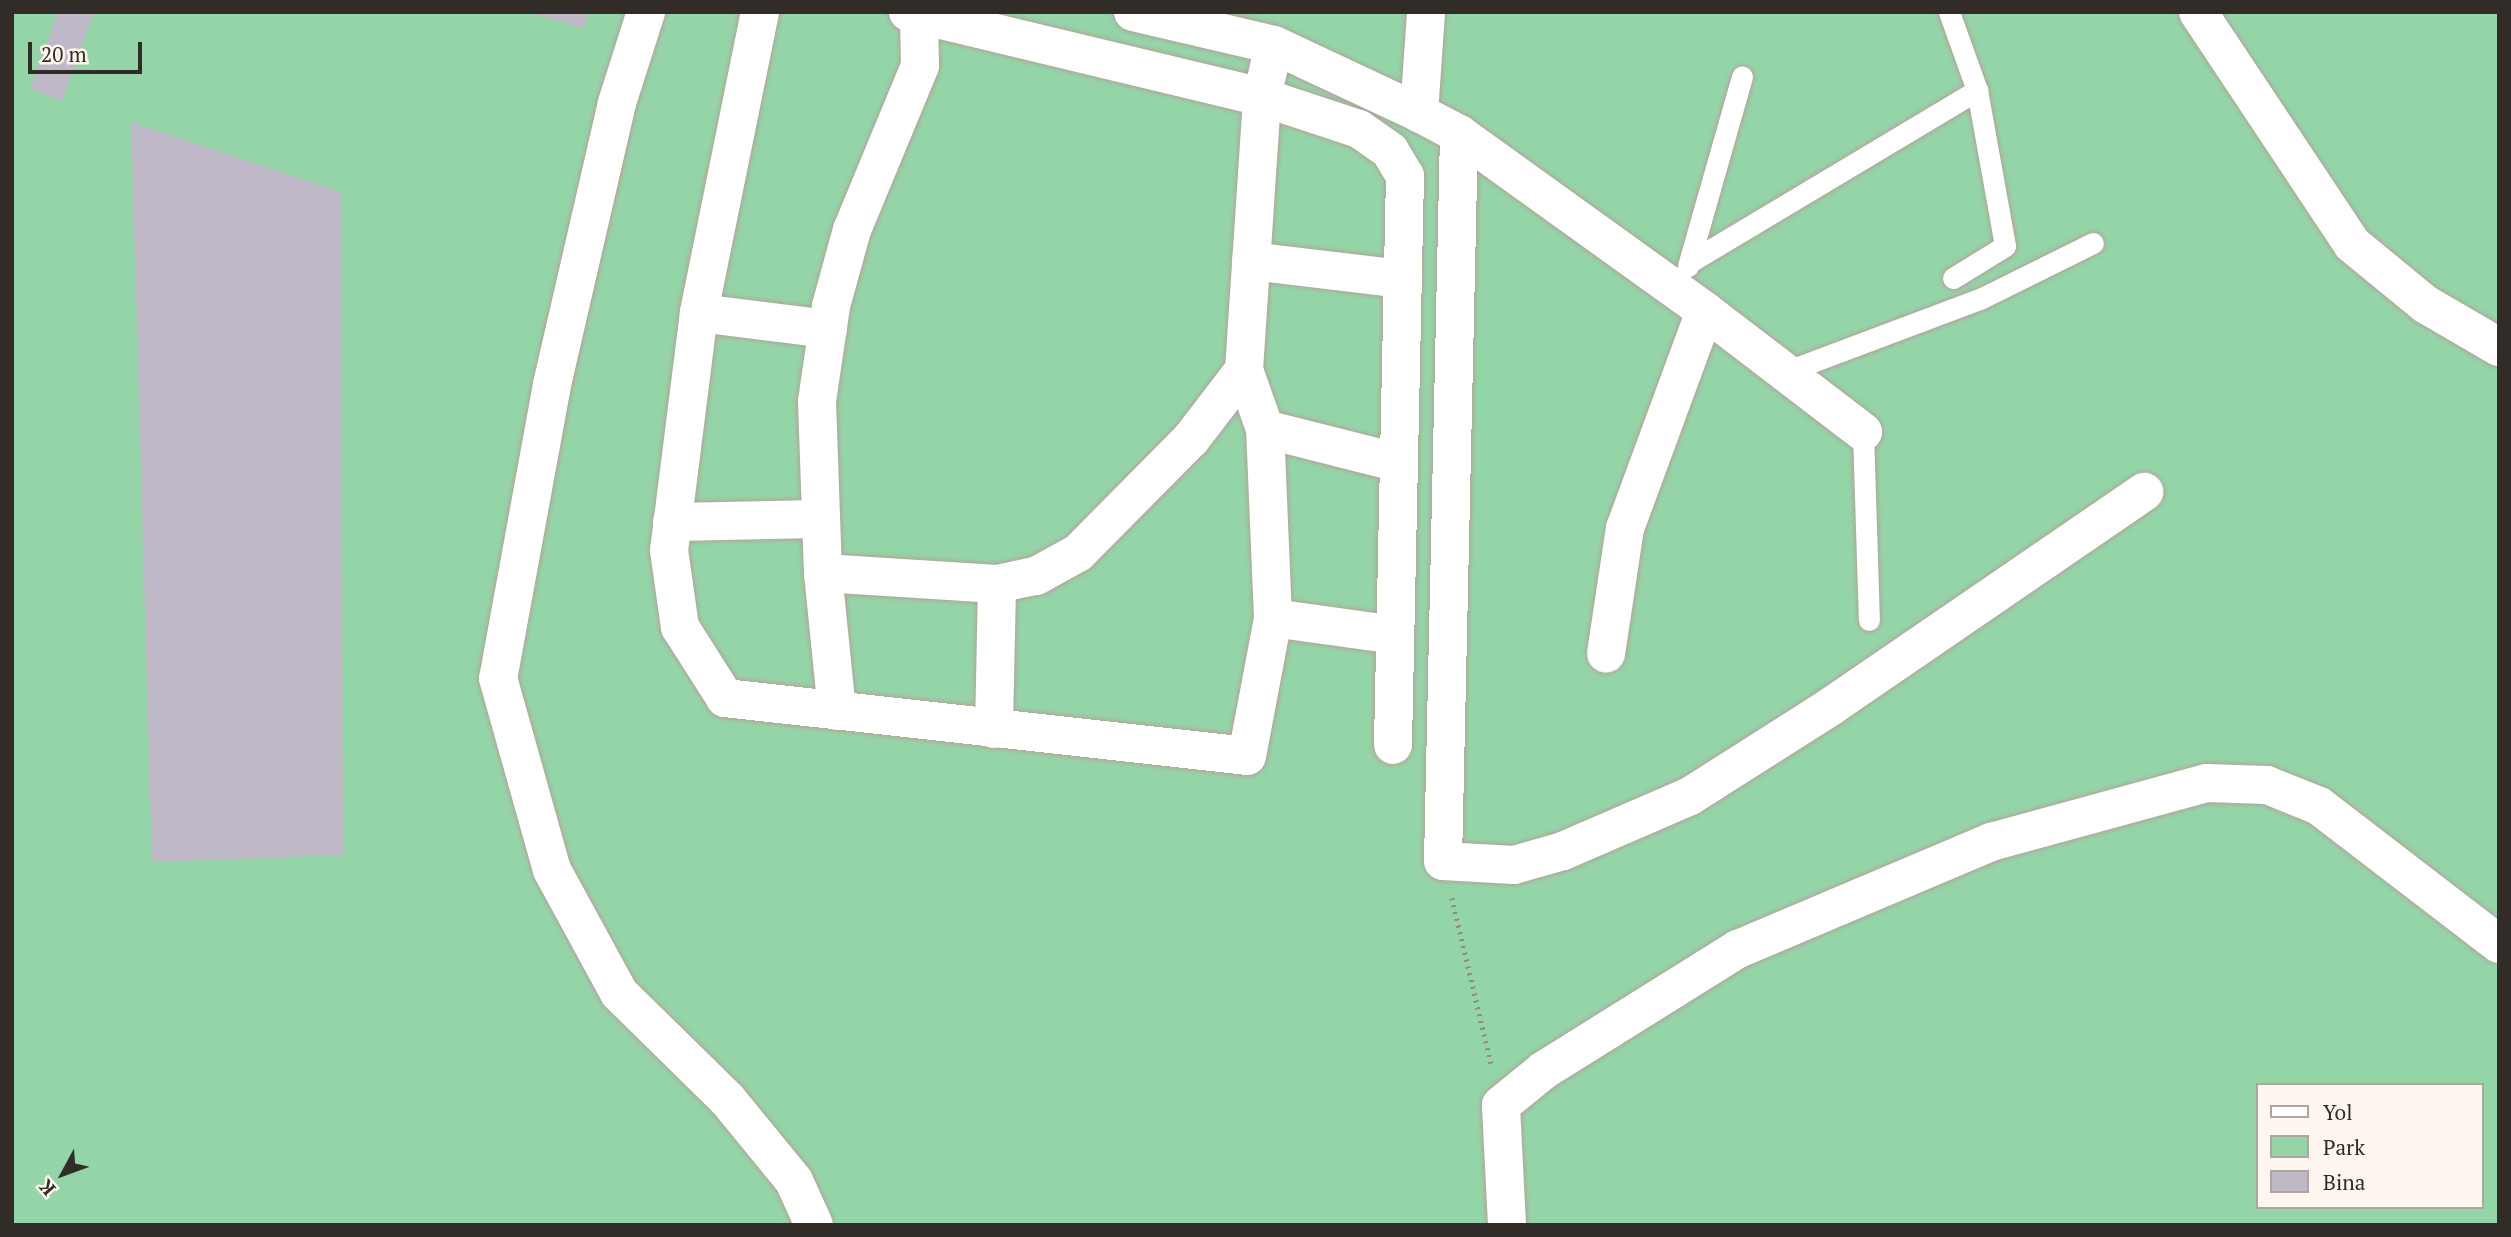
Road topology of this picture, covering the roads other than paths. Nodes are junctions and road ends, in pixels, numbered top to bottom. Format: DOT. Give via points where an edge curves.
graph roads {
  1 [pos="646,12"];
  2 [pos="760,12"];
  3 [pos="1133,12"];
  4 [pos="1426,12"];
  5 [pos="1949,12"];
  6 [pos="2198,12"];
  7 [pos="915,13"];
  8 [pos="1274,45"];
  9 [pos="1742,76"];
  10 [pos="1977,90"];
  11 [pos="1262,97"];
  12 [pos="1419,113"];
  13 [pos="1459,134"];
  14 [pos="2093,243"];
  15 [pos="1251,261"];
  16 [pos="1682,275"];
  17 [pos="1953,278"];
  18 [pos="1403,279"];
  19 [pos="1705,311"];
  20 [pos="699,313"];
  21 [pos="828,329"];
  22 [pos="2499,346"];
  23 [pos="1244,370"];
  24 [pos="1788,371"];
  25 [pos="1265,429"];
  26 [pos="1863,432"];
  27 [pos="1399,463"];
  28 [pos="2144,492"];
  29 [pos="820,519"];
  30 [pos="672,522"];
  31 [pos="823,573"];
  32 [pos="997,584"];
  33 [pos="1273,618"];
  34 [pos="1869,620"];
  35 [pos="1395,635"];
  36 [pos="1606,654"];
  37 [pos="838,711"];
  38 [pos="994,729"];
  39 [pos="1393,745"];
  40 [pos="2499,944"];
  41 [pos="814,1225"];
  42 [pos="1507,1225"];
  1 -- 41 [label="street" via="617,103 552,385 498,678 552,870 619,993 727,1099 793,1181"];
  2 -- 20 [label="street"];
  3 -- 8 [label="street"];
  4 -- 12 [label="street"];
  5 -- 10 [label="lane"];
  6 -- 22 [label="street" via="2352,244 2425,304"];
  7 -- 11 [label="street"];
  7 -- 21 [label="street" via="920,66 852,230"];
  8 -- 11 [label="street"];
  8 -- 12 [label="street"];
  9 -- 16 [label="lane"];
  10 -- 16 [label="lane"];
  10 -- 17 [label="lane" via="2005,246"];
  11 -- 15 [label="street"];
  11 -- 18 [label="street" via="1359,129 1390,151 1405,176"];
  12 -- 13 [label="street"];
  13 -- 16 [label="street"];
  13 -- 28 [label="street" via="1443,862 1514,865 1563,851 1690,796 1830,707"];
  14 -- 24 [label="lane" via="1980,299"];
  15 -- 18 [label="street"];
  15 -- 23 [label="street"];
  16 -- 19 [label="street"];
  18 -- 27 [label="street"];
  19 -- 24 [label="street"];
  19 -- 36 [label="street" via="1625,528"];
  20 -- 21 [label="street"];
  20 -- 30 [label="street"];
  21 -- 29 [label="street" via="817,401"];
  23 -- 25 [label="street"];
  23 -- 32 [label="street" via="1191,439 1079,553 1036,576"];
  24 -- 26 [label="street"];
  25 -- 27 [label="street"];
  25 -- 33 [label="street"];
  26 -- 34 [label="lane"];
  27 -- 35 [label="street"];
  29 -- 30 [label="street"];
  29 -- 31 [label="street"];
  30 -- 37 [label="street" via="669,550 680,627 725,698"];
  31 -- 32 [label="street"];
  31 -- 37 [label="street"];
  32 -- 38 [label="street"];
  33 -- 35 [label="street"];
  33 -- 38 [label="street" via="1247,756"];
  35 -- 39 [label="street"];
  37 -- 38 [label="street"];
  40 -- 42 [label="street" via="2319,806 2267,785 2206,783 1991,842 1738,949 1544,1070 1501,1105"];
}
